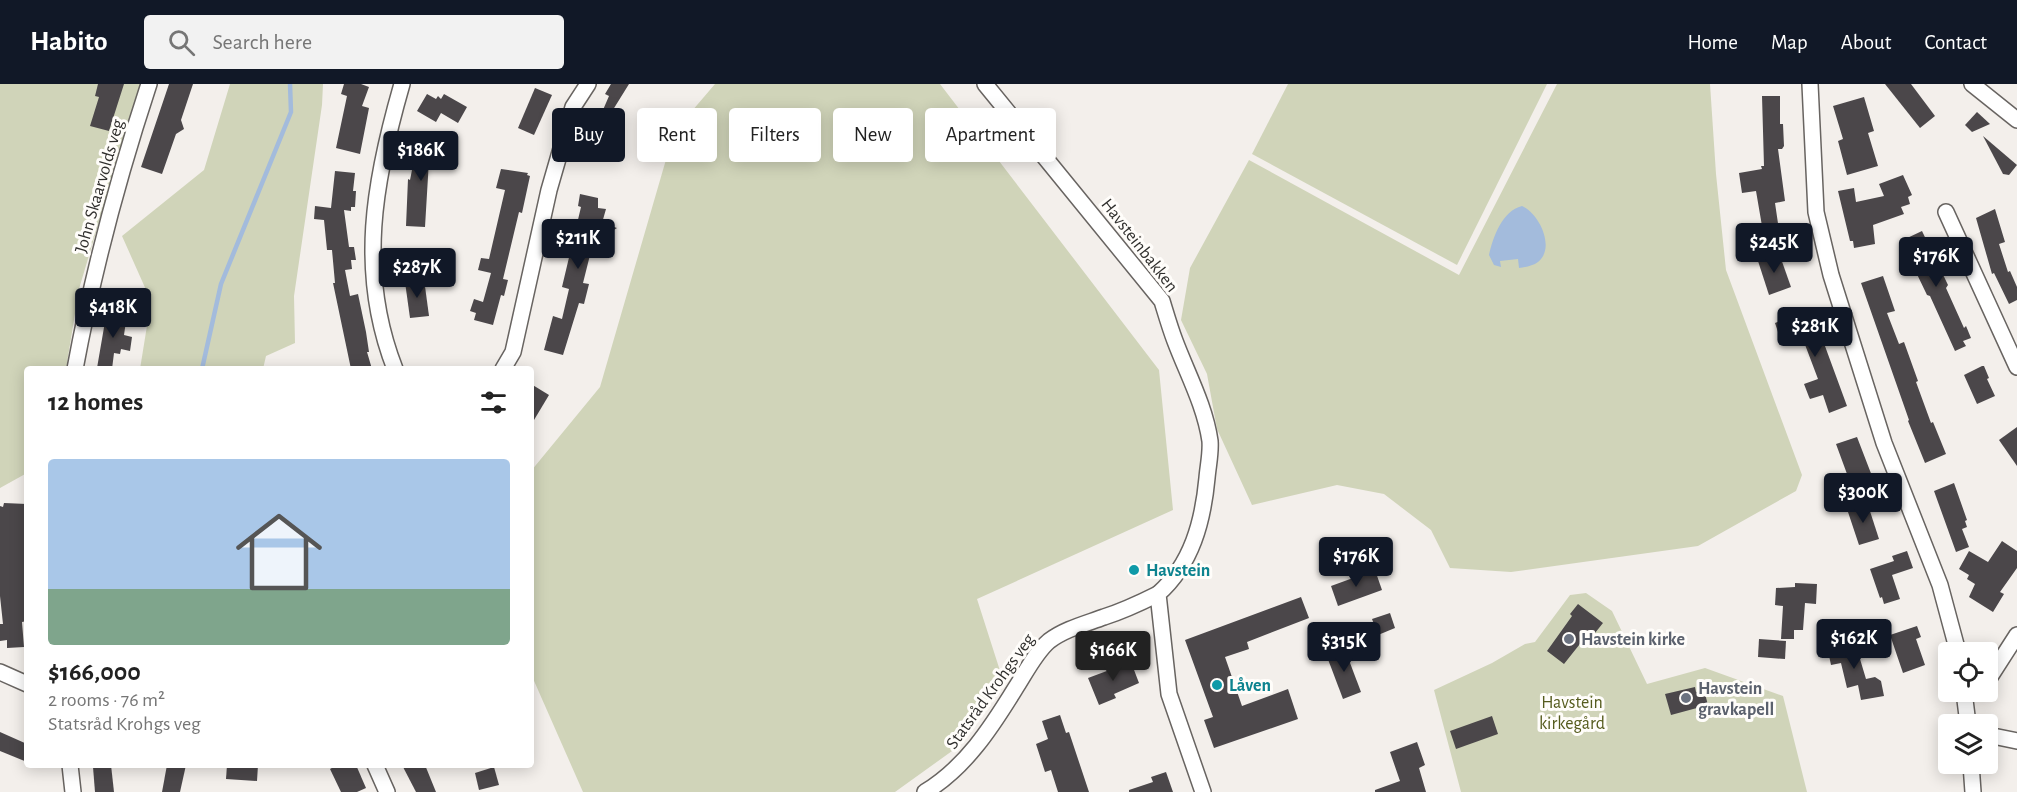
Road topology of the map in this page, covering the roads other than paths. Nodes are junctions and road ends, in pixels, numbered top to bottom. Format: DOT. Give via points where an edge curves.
graph roads {
  1 [pos="149,84"];
  2 [pos="402,84"];
  3 [pos="588,84"];
  4 [pos="985,84"];
  5 [pos="1810,84"];
  6 [pos="1972,84"];
  7 [pos="2017,120"];
  8 [pos="1946,212"];
  9 [pos="76,366"];
  10 [pos="394,366"];
  11 [pos="505,366"];
  12 [pos="2017,367"];
  13 [pos="1199,530"];
  14 [pos="1158,594"];
  15 [pos="2017,635"];
  16 [pos="1955,642"];
  17 [pos="1998,664"];
  18 [pos="0,672"];
  19 [pos="24,683"];
  20 [pos="1998,737"];
  21 [pos="2017,741"];
  22 [pos="70,768"];
  23 [pos="376,768"];
  24 [pos="1972,774"];
  25 [pos="73,792"];
  26 [pos="387,792"];
  27 [pos="926,792"];
  28 [pos="1203,792"];
  29 [pos="1973,792"];
  1 -- 9 [label="street, John Skaarvolds veg" via="104,237"];
  2 -- 10 [label="street" via="387,133 375,203 372,263 386,345"];
  3 -- 11 [label="street" via="573,107 549,190 513,351"];
  4 -- 13 [label="street, Havsteinbakken" via="1162,301 1204,415 1210,442"];
  5 -- 16 [label="street" via="1816,212 1831,275 1884,443 1940,585"];
  6 -- 7 [label="street"];
  8 -- 12 [label="street"];
  13 -- 14 [label="street, Statsråd Krohgs veg" via="1177,574"];
  14 -- 27 [label="street, Statsråd Krohgs veg" via="1067,630 1048,642 970,754"];
  14 -- 28 [label="street" via="1169,694"];
  15 -- 17 [label="street"];
  18 -- 19 [label="street"];
  20 -- 21 [label="street"];
  22 -- 25 [label="street"];
  23 -- 26 [label="street"];
  24 -- 29 [label="street"];
}
